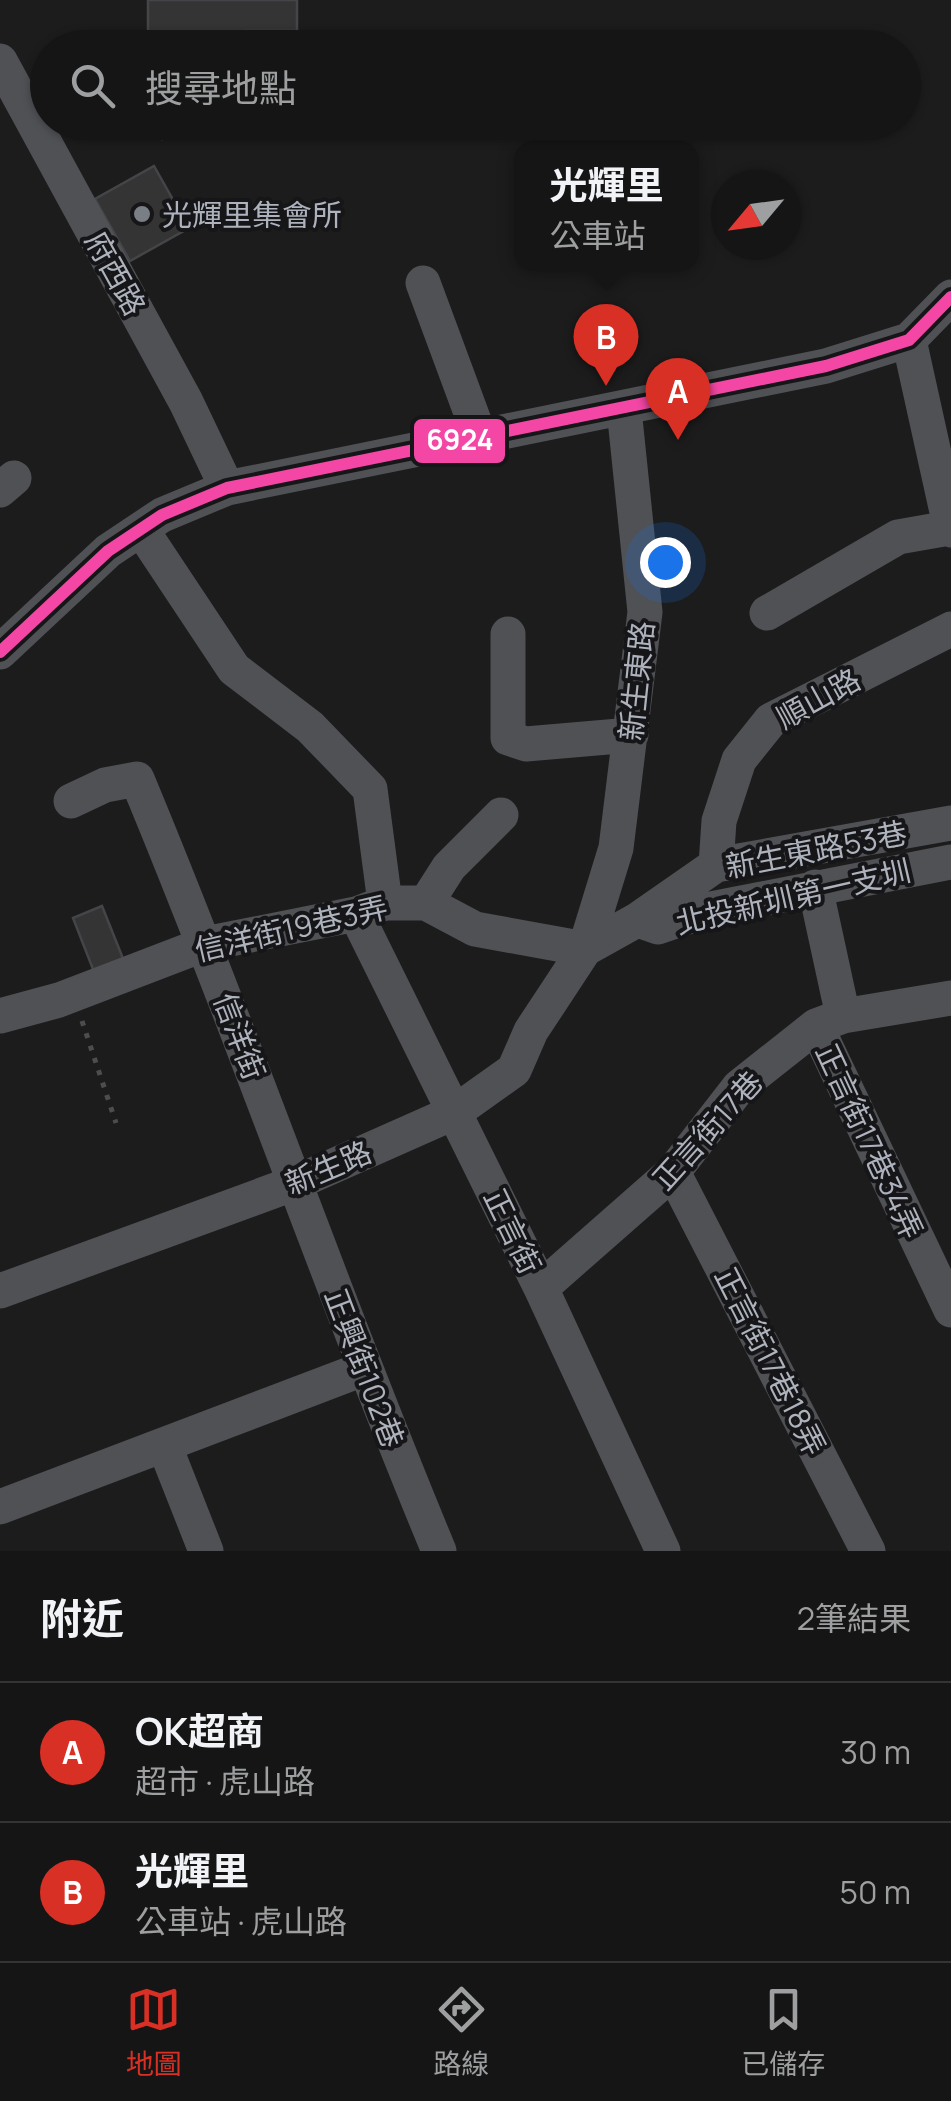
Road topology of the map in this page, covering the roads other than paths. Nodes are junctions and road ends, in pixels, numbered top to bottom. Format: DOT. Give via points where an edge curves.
graph roads {
  1 [pos="0,61"];
  2 [pos="30,116"];
  3 [pos="43,140"];
  4 [pos="424,283"];
  5 [pos="951,297"];
  6 [pos="909,340"];
  7 [pos="624,408"];
  8 [pos="480,437"];
  9 [pos="227,488"];
  10 [pos="950,529"];
  11 [pos="140,530"];
  12 [pos="767,614"];
  13 [pos="951,629"];
  14 [pos="508,634"];
  15 [pos="0,652"];
  16 [pos="631,735"];
  17 [pos="70,801"];
  18 [pos="501,815"];
  19 [pos="951,824"];
  20 [pos="951,862"];
  21 [pos="716,865"];
  22 [pos="815,886"];
  23 [pos="426,903"];
  24 [pos="370,909"];
  25 [pos="637,920"];
  26 [pos="205,944"];
  27 [pos="585,949"];
  28 [pos="951,998"];
  29 [pos="0,1016"];
  30 [pos="829,1021"];
  31 [pos="455,1112"];
  32 [pos="673,1172"];
  33 [pos="295,1182"];
  34 [pos="541,1288"];
  35 [pos="0,1291"];
  36 [pos="951,1310"];
  37 [pos="364,1369"];
  38 [pos="165,1446"];
  39 [pos="0,1507"];
  40 [pos="206,1551"];
  41 [pos="439,1551"];
  42 [pos="663,1551"];
  43 [pos="868,1551"];
  1 -- 2 [label="street, 府西路"];
  3 -- 9 [label="street, 府西路"];
  4 -- 8 [label="street"];
  5 -- 6 [label="street"];
  6 -- 7 [label="street" via="826,366"];
  6 -- 10 [label="street"];
  7 -- 8 [label="street"];
  7 -- 16 [label="street, 新生東路" via="645,612"];
  8 -- 9 [label="street"];
  9 -- 11 [label="street"];
  10 -- 12 [label="street" via="898,537"];
  11 -- 15 [label="street" via="108,551"];
  11 -- 24 [label="street, 正言街" via="234,669 310,727 370,789"];
  13 -- 21 [label="street, 順山路" via="771,720 739,760 718,821"];
  14 -- 16 [label="street" via="508,738 526,744"];
  16 -- 27 [label="street, 新生東路" via="616,848"];
  17 -- 26 [label="street, 信洋街" via="136,780"];
  18 -- 23 [label="street" via="449,867"];
  19 -- 21 [label="street, 新生東路53巷"];
  20 -- 22 [label="street, 北投新圳第一支圳"];
  21 -- 25 [label="street, 新生東路53巷"];
  22 -- 25 [label="street, 北投新圳第一支圳" via="658,927"];
  22 -- 30 [label="street, 正言街17巷34弄"];
  23 -- 24 [label="street, 信洋街19巷3弄"];
  23 -- 27 [label="street, 信洋街19巷3弄" via="475,929"];
  24 -- 26 [label="street, 信洋街19巷3弄"];
  24 -- 31 [label="street, 正言街"];
  25 -- 27 [label="street, 新生東路53巷"];
  26 -- 29 [label="street, 信洋街19巷3弄"];
  26 -- 33 [label="street, 信洋街"];
  27 -- 31 [label="street, 新生路" via="531,1031 514,1070"];
  28 -- 30 [label="street, 正言街17巷"];
  30 -- 32 [label="street, 正言街17巷" via="739,1087"];
  30 -- 36 [label="street, 正言街17巷34弄"];
  31 -- 33 [label="street, 新生路"];
  31 -- 34 [label="street, 正言街"];
  32 -- 34 [label="street, 正言街17巷"];
  32 -- 43 [label="street, 正言街17巷18弄"];
  33 -- 35 [label="street, 新生路"];
  33 -- 37 [label="street, 正興街102巷"];
  34 -- 42 [label="street, 正言街"];
  37 -- 38 [label="street"];
  37 -- 41 [label="street, 正興街102巷"];
  38 -- 39 [label="street"];
  38 -- 40 [label="street"];
}
